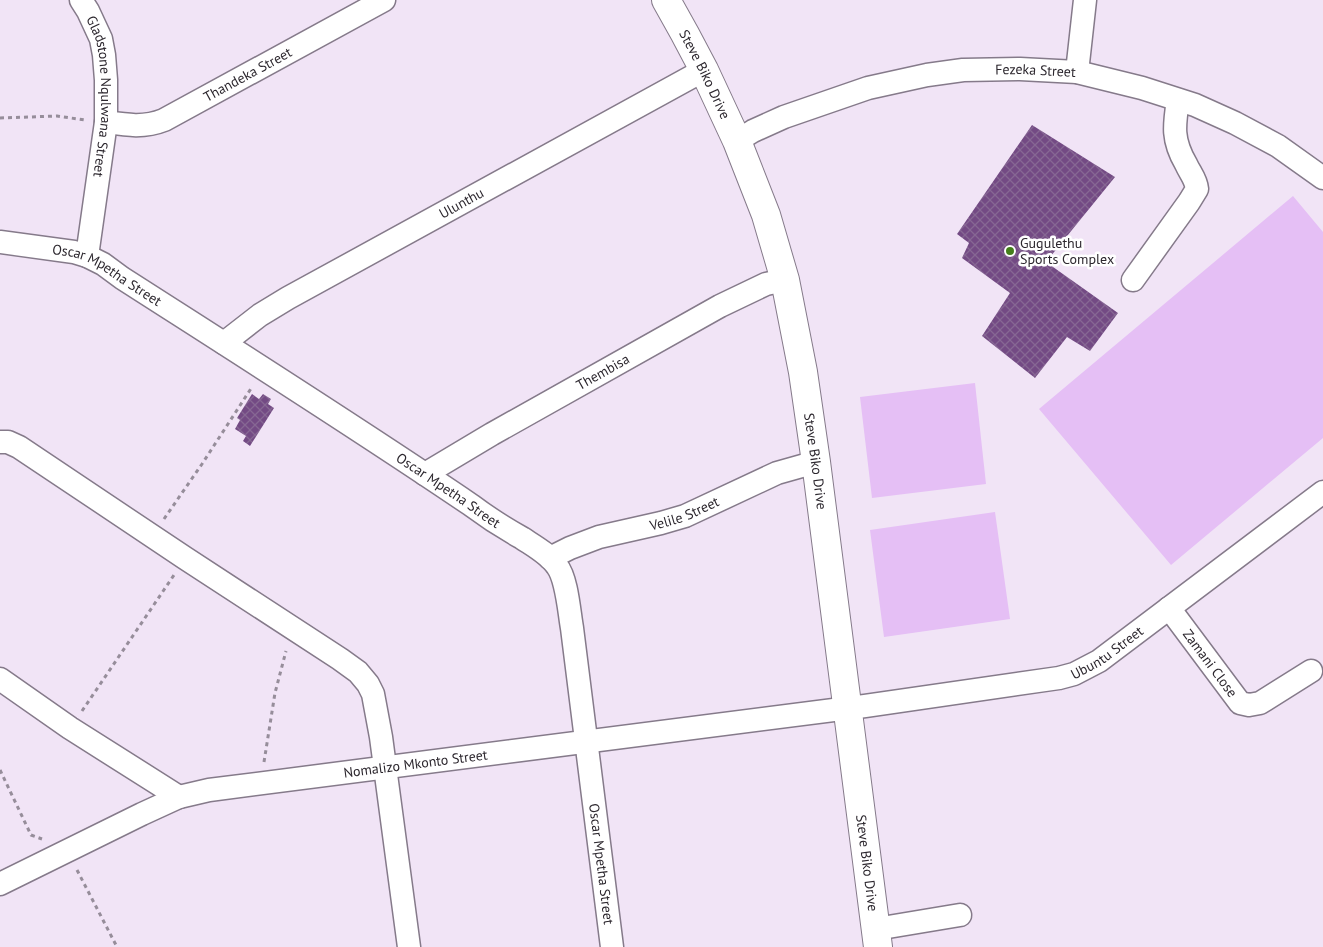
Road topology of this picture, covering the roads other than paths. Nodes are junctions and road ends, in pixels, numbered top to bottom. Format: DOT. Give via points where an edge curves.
graph roads {
  1 [pos="81,0"];
  2 [pos="384,0"];
  3 [pos="666,0"];
  4 [pos="1085,0"];
  5 [pos="704,70"];
  6 [pos="1077,72"];
  7 [pos="1178,100"];
  8 [pos="106,122"];
  9 [pos="737,141"];
  10 [pos="1323,178"];
  11 [pos="0,242"];
  12 [pos="87,256"];
  13 [pos="785,280"];
  14 [pos="1133,280"];
  15 [pos="224,343"];
  16 [pos="0,442"];
  17 [pos="816,462"];
  18 [pos="425,474"];
  19 [pos="1323,492"];
  20 [pos="550,558"];
  21 [pos="1168,608"];
  22 [pos="1311,672"];
  23 [pos="0,679"];
  24 [pos="848,707"];
  25 [pos="586,741"];
  26 [pos="385,767"];
  27 [pos="179,797"];
  28 [pos="0,884"];
  29 [pos="960,915"];
  30 [pos="877,938"];
  31 [pos="409,947"];
  32 [pos="612,947"];
  1 -- 8 [label="street, Gladstone Nqulwana Street" via="101,39 106,80"];
  2 -- 8 [label="street, Thandeka Street" via="164,120 142,125"];
  3 -- 5 [label="main road, Steve Biko Drive"];
  4 -- 6 [label="street"];
  5 -- 9 [label="main road, Steve Biko Drive"];
  5 -- 15 [label="street, Ulunthu" via="288,298"];
  6 -- 7 [label="street, Fezeka Street"];
  6 -- 9 [label="street, Fezeka Street" via="963,70 927,75 868,88 784,117"];
  7 -- 10 [label="street, Fezeka Street" via="1235,122 1278,146"];
  7 -- 14 [label="street" via="1176,141 1194,177 1196,189"];
  8 -- 12 [label="street, Gladstone Nqulwana Street"];
  9 -- 13 [label="main road, Steve Biko Drive" via="766,215"];
  11 -- 12 [label="street, Oscar Mpetha Street"];
  12 -- 15 [label="street, Oscar Mpetha Street"];
  13 -- 17 [label="main road, Steve Biko Drive"];
  13 -- 18 [label="street, Thembisa" via="766,284 720,306"];
  15 -- 18 [label="street, Oscar Mpetha Street"];
  16 -- 26 [label="street" via="19,447 358,672 373,694"];
  17 -- 20 [label="street, Velile Street" via="777,472 685,516 599,537"];
  17 -- 24 [label="main road, Steve Biko Drive"];
  18 -- 20 [label="street, Oscar Mpetha Street"];
  19 -- 21 [label="street, Ubuntu Street"];
  20 -- 25 [label="street, Oscar Mpetha Street" via="564,579"];
  21 -- 22 [label="street, Zamani Close" via="1240,702 1249,705 1260,703"];
  21 -- 24 [label="street, Ubuntu Street" via="1099,662 1074,674"];
  23 -- 27 [label="street"];
  24 -- 25 [label="street, Nomalizo Mkonto Street"];
  24 -- 30 [label="main road, Steve Biko Drive"];
  25 -- 26 [label="street, Nomalizo Mkonto Street"];
  25 -- 32 [label="street, Oscar Mpetha Street"];
  26 -- 27 [label="street, Nomalizo Mkonto Street" via="209,790"];
  26 -- 31 [label="street"];
  27 -- 28 [label="street, Nomalizo Mkonto Street"];
  29 -- 30 [label="street"];
}
